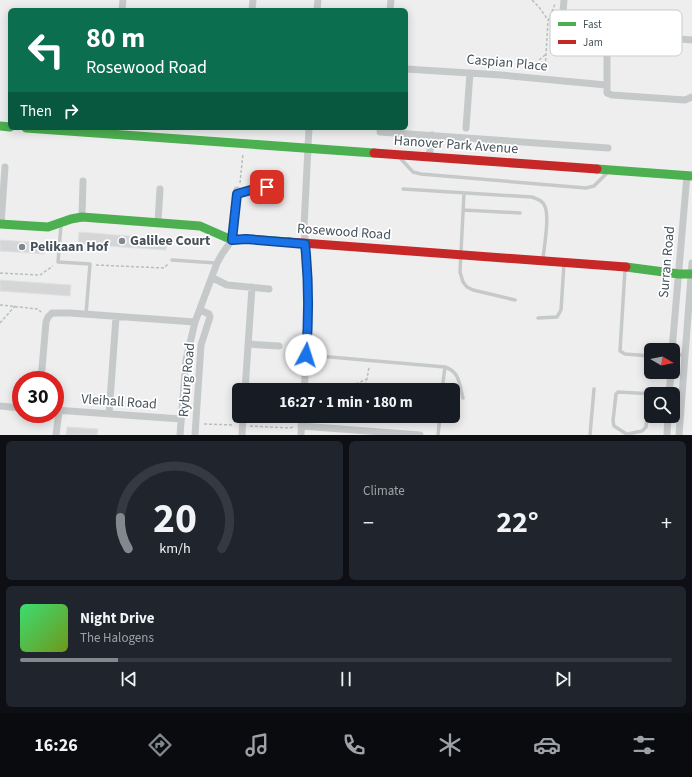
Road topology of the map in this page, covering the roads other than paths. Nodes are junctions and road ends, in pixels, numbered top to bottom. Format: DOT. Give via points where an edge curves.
graph roads {
  1 [pos="313,0"];
  2 [pos="318,0"];
  3 [pos="682,39"];
  4 [pos="692,40"];
  5 [pos="607,56"];
  6 [pos="408,69"];
  7 [pos="470,73"];
  8 [pos="606,85"];
  9 [pos="692,97"];
  10 [pos="466,128"];
  11 [pos="54,130"];
  12 [pos="309,130"];
  13 [pos="380,132"];
  14 [pos="432,135"];
  15 [pos="307,148"];
  16 [pos="608,148"];
  17 [pos="396,154"];
  18 [pos="430,157"];
  19 [pos="5,167"];
  20 [pos="611,170"];
  21 [pos="690,176"];
  22 [pos="83,180"];
  23 [pos="160,189"];
  24 [pos="238,190"];
  25 [pos="403,190"];
  26 [pos="464,193"];
  27 [pos="273,201"];
  28 [pos="463,210"];
  29 [pos="520,213"];
  30 [pos="82,217"];
  31 [pos="62,222"];
  32 [pos="158,222"];
  33 [pos="0,224"];
  34 [pos="232,240"];
  35 [pos="305,244"];
  36 [pos="460,254"];
  37 [pos="172,260"];
  38 [pos="542,262"];
  39 [pos="564,263"];
  40 [pos="692,263"];
  41 [pos="217,264"];
  42 [pos="625,268"];
  43 [pos="679,274"];
  44 [pos="691,274"];
  45 [pos="213,278"];
  46 [pos="252,288"];
  47 [pos="269,289"];
  48 [pos="515,300"];
  49 [pos="200,310"];
  50 [pos="86,314"];
  51 [pos="116,317"];
  52 [pos="538,318"];
  53 [pos="196,322"];
  54 [pos="673,343"];
  55 [pos="248,344"];
  56 [pos="279,346"];
  57 [pos="684,354"];
  58 [pos="306,355"];
  59 [pos="644,355"];
  60 [pos="680,355"];
  61 [pos="445,367"];
  62 [pos="42,371"];
  63 [pos="245,383"];
  64 [pos="304,383"];
  65 [pos="443,383"];
  66 [pos="594,389"];
  67 [pos="644,394"];
  68 [pos="463,398"];
  69 [pos="0,406"];
  70 [pos="12,407"];
  71 [pos="64,411"];
  72 [pos="110,414"];
  73 [pos="181,419"];
  74 [pos="56,423"];
  75 [pos="243,423"];
  76 [pos="301,423"];
  77 [pos="439,423"];
  78 [pos="647,423"];
  79 [pos="668,423"];
  80 [pos="301,426"];
  81 [pos="342,432"];
  82 [pos="56,435"];
  83 [pos="180,435"];
  84 [pos="195,435"];
  85 [pos="242,435"];
  86 [pos="301,435"];
  87 [pos="420,435"];
  88 [pos="438,435"];
  89 [pos="590,435"];
  90 [pos="628,435"];
  91 [pos="667,435"];
  92 [pos="679,435"];
  1 -- 2 [label="street"];
  3 -- 4 [label="street"];
  5 -- 8 [label="street"];
  6 -- 7 [label="street, Caspian Place"];
  7 -- 8 [label="street, Caspian Place"];
  7 -- 10 [label="street"];
  8 -- 9 [label="street" via="607,93 612,95 685,100"];
  11 -- 15 [label="street, Hanover Park Avenue"];
  12 -- 15 [label="street"];
  13 -- 14 [label="street"];
  14 -- 16 [label="street"];
  14 -- 18 [label="street"];
  15 -- 17 [label="street, Hanover Park Avenue"];
  15 -- 35 [label="street"];
  17 -- 18 [label="street, Hanover Park Avenue"];
  17 -- 20 [label="lane" via="416,174 586,188 594,186"];
  18 -- 20 [label="street, Hanover Park Avenue"];
  19 -- 33 [label="street"];
  20 -- 21 [label="street, Hanover Park Avenue"];
  21 -- 43 [label="street, Surran Road"];
  22 -- 30 [label="street"];
  23 -- 32 [label="street"];
  24 -- 27 [label="lane" via="267,187 272,192"];
  24 -- 34 [label="street"];
  25 -- 26 [label="lane"];
  26 -- 28 [label="lane"];
  26 -- 38 [label="lane" via="532,197 542,202 547,216"];
  28 -- 29 [label="lane"];
  28 -- 36 [label="lane"];
  30 -- 31 [label="street, Rosewood Road"];
  30 -- 32 [label="street, Rosewood Road"];
  31 -- 33 [label="street, Rosewood Road" via="48,227"];
  31 -- 50 [label="lane" via="58,262 90,264"];
  32 -- 34 [label="street, Rosewood Road" via="200,226"];
  34 -- 35 [label="street, Rosewood Road"];
  34 -- 41 [label="street, Ryburg Road"];
  35 -- 36 [label="street, Rosewood Road"];
  35 -- 58 [label="street" via="309,287"];
  36 -- 38 [label="street, Rosewood Road"];
  36 -- 48 [label="lane" via="460,277 467,287"];
  37 -- 41 [label="lane"];
  38 -- 39 [label="street, Rosewood Road"];
  39 -- 42 [label="street, Rosewood Road"];
  39 -- 52 [label="lane" via="560,314 557,317"];
  40 -- 44 [label="street, Surran Road"];
  41 -- 45 [label="street, Ryburg Road"];
  42 -- 43 [label="street, Rosewood Road"];
  42 -- 59 [label="lane" via="620,351 625,354"];
  43 -- 44 [label="street, Rosewood Road"];
  43 -- 54 [label="street, Surran Road"];
  44 -- 57 [label="street, Surran Road"];
  45 -- 46 [label="street" via="227,285"];
  45 -- 49 [label="street, Ryburg Road"];
  46 -- 47 [label="street"];
  46 -- 55 [label="street"];
  49 -- 53 [label="street, Ryburg Road"];
  49 -- 84 [label="street, Ryburg Road" via="210,317 201,345"];
  50 -- 51 [label="street"];
  50 -- 62 [label="street" via="57,312 48,317"];
  51 -- 53 [label="street"];
  51 -- 72 [label="street"];
  53 -- 73 [label="street, Ryburg Road" via="186,360"];
  55 -- 56 [label="street"];
  55 -- 63 [label="street"];
  57 -- 60 [label="lane"];
  57 -- 92 [label="street, Surran Road"];
  58 -- 61 [label="lane"];
  58 -- 64 [label="street"];
  61 -- 65 [label="lane"];
  61 -- 68 [label="lane" via="458,376"];
  66 -- 89 [label="lane"];
  67 -- 90 [label="lane" via="618,392 615,395 614,426"];
  69 -- 70 [label="street"];
  71 -- 72 [label="street, Vleihall Road"];
  72 -- 73 [label="street, Vleihall Road"];
  73 -- 83 [label="street, Ryburg Road"];
  74 -- 82 [label="street"];
  75 -- 85 [label="street"];
  76 -- 80 [label="street"];
  77 -- 88 [label="lane"];
  78 -- 90 [label="lane" via="642,431"];
  79 -- 91 [label="street"];
  80 -- 81 [label="street"];
  80 -- 86 [label="street"];
  81 -- 87 [label="street"];
}
